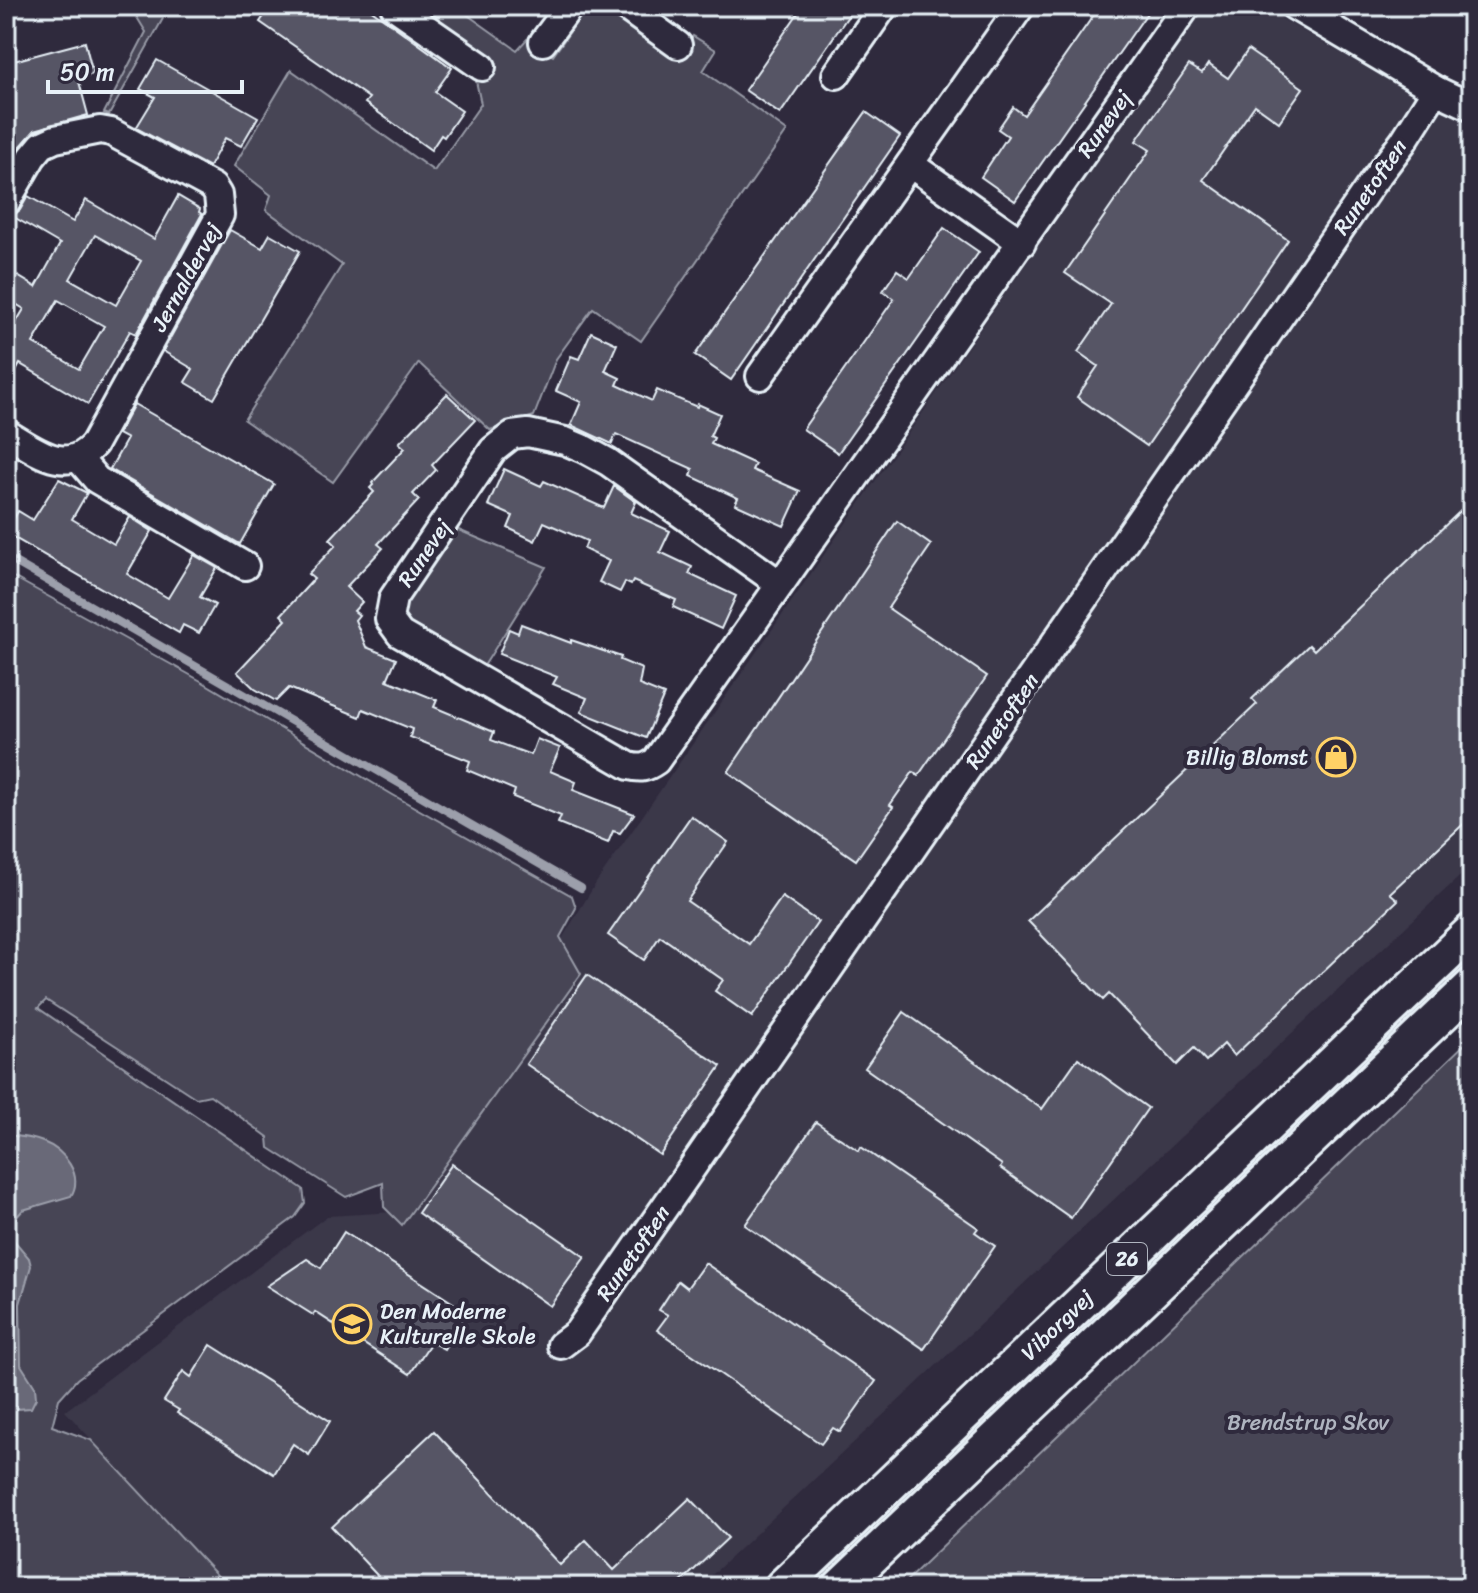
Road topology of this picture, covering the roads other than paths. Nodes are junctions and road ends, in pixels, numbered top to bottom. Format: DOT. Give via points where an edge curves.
graph roads {
  1 [pos="570,6"];
  2 [pos="624,6"];
  3 [pos="884,6"];
  4 [pos="1021,6"];
  5 [pos="1187,6"];
  6 [pos="1294,6"];
  7 [pos="400,8"];
  8 [pos="543,42"];
  9 [pos="678,45"];
  10 [pos="482,67"];
  11 [pos="836,75"];
  12 [pos="1436,90"];
  13 [pos="1472,107"];
  14 [pos="910,164"];
  15 [pos="6,202"];
  16 [pos="1022,243"];
  17 [pos="760,376"];
  18 [pos="6,433"];
  19 [pos="78,458"];
  20 [pos="245,566"];
  21 [pos="780,584"];
  22 [pos="1472,931"];
  23 [pos="1472,986"];
  24 [pos="561,1345"];
  25 [pos="782,1587"];
  26 [pos="840,1587"];
  1 -- 8 [label="street"];
  2 -- 9 [label="street"];
  3 -- 11 [label="street"];
  4 -- 14 [label="street"];
  5 -- 16 [label="street, Runevej"];
  6 -- 12 [label="street"];
  7 -- 10 [label="street"];
  12 -- 13 [label="street"];
  12 -- 24 [label="street, Runetoften" via="681,1185 577,1333"];
  14 -- 16 [label="street"];
  14 -- 17 [label="street"];
  15 -- 19 [label="street, Jernaldervej" via="42,145 100,130 213,187 218,195 216,225 94,444"];
  16 -- 21 [label="street, Runevej"];
  18 -- 19 [label="street" via="45,456"];
  19 -- 20 [label="street" via="97,480"];
  21 -- 21 [label="street, Runevej" via="656,761 643,769 629,766 400,634 389,619 393,598 493,450 512,435 565,441 608,462"];
  22 -- 25 [label="main road, Viborgvej / 26"];
  23 -- 26 [label="main road, Viborgvej / 26"];
}
